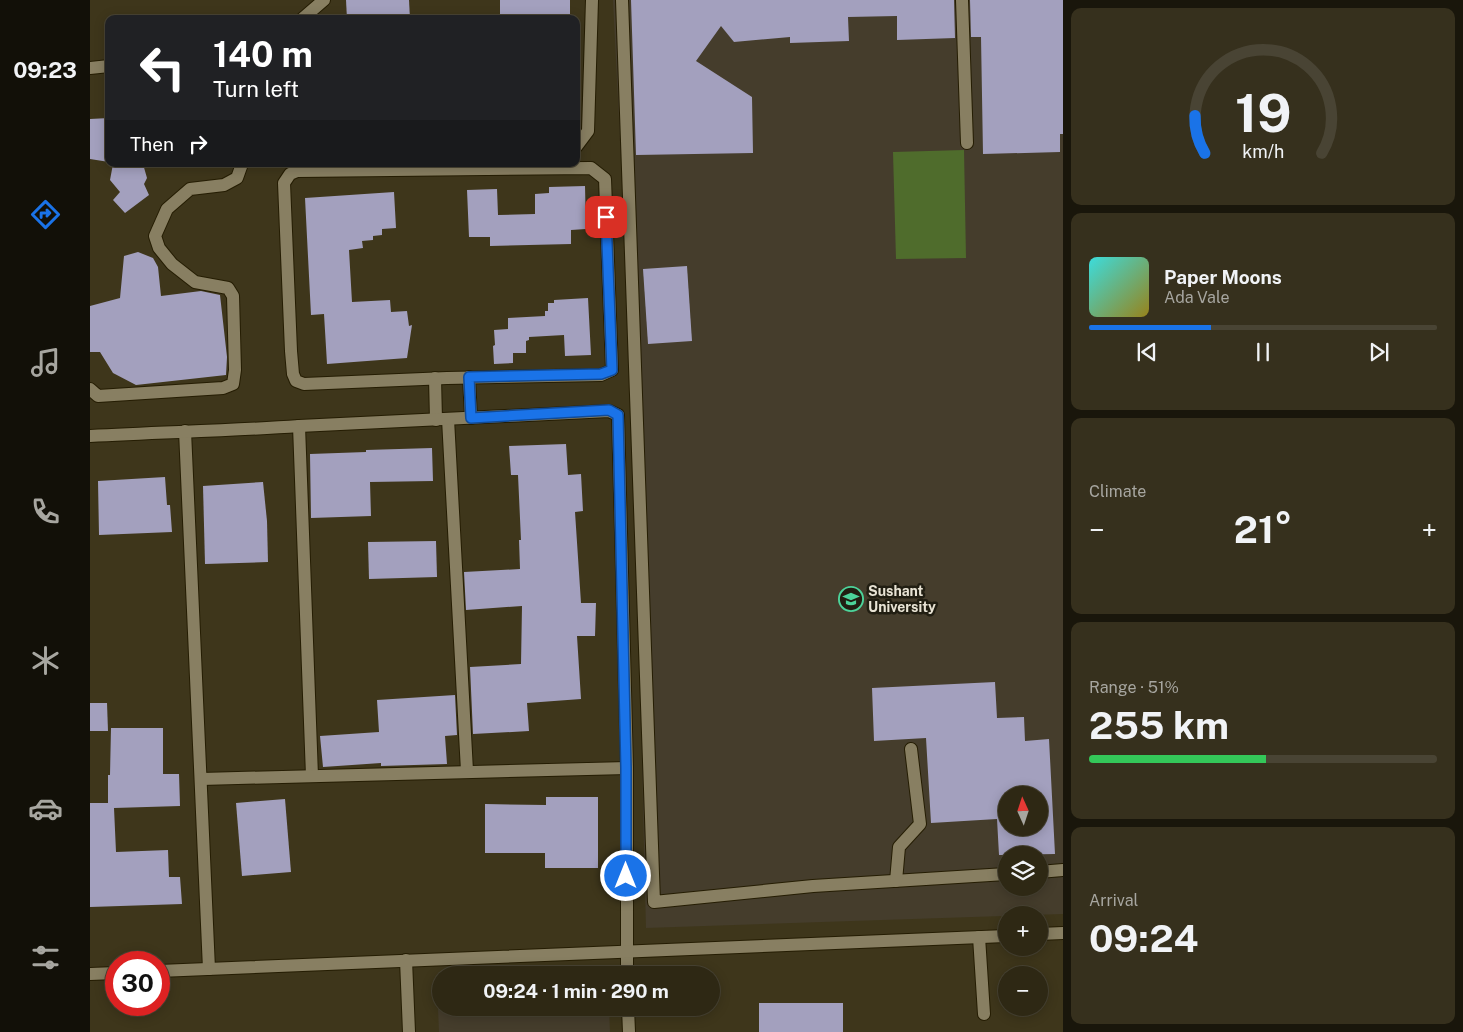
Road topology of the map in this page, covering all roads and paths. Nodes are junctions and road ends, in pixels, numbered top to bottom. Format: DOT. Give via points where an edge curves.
graph roads {
  1 [pos="324,0"];
  2 [pos="592,0"];
  3 [pos="622,0"];
  4 [pos="962,0"];
  5 [pos="307,15"];
  6 [pos="105,66"];
  7 [pos="90,68"];
  8 [pos="580,142"];
  9 [pos="967,143"];
  10 [pos="241,167"];
  11 [pos="469,377"];
  12 [pos="435,378"];
  13 [pos="90,389"];
  14 [pos="471,418"];
  15 [pos="442,419"];
  16 [pos="299,426"];
  17 [pos="185,431"];
  18 [pos="90,436"];
  19 [pos="911,749"];
  20 [pos="626,768"];
  21 [pos="467,771"];
  22 [pos="312,776"];
  23 [pos="201,779"];
  24 [pos="1063,870"];
  25 [pos="1048,871"];
  26 [pos="998,875"];
  27 [pos="896,881"];
  28 [pos="1063,933"];
  29 [pos="1048,934"];
  30 [pos="998,936"];
  31 [pos="979,937"];
  32 [pos="626,950"];
  33 [pos="406,960"];
  34 [pos="627,966"];
  35 [pos="209,969"];
  36 [pos="170,971"];
  37 [pos="105,973"];
  38 [pos="90,974"];
  39 [pos="984,1014"];
  40 [pos="628,1016"];
  41 [pos="409,1032"];
  42 [pos="629,1032"];
  1 -- 5 [label="street"];
  2 -- 8 [label="street" via="588,131"];
  3 -- 27 [label="street" via="654,902"];
  4 -- 9 [label="street"];
  6 -- 7 [label="street"];
  10 -- 13 [label="street" via="237,178 224,185 190,189 167,209 155,236 159,248 172,264 195,282 228,288 233,296 233,384 223,388 98,396"];
  11 -- 12 [label="street"];
  11 -- 12 [label="street" via="601,374 612,370 605,178 591,168 297,171 290,174 284,183 291,351 296,381 304,384"];
  11 -- 14 [label="street"];
  12 -- 15 [label="street"];
  14 -- 15 [label="street"];
  14 -- 20 [label="street" via="609,410 618,415"];
  15 -- 16 [label="street"];
  15 -- 21 [label="street"];
  16 -- 17 [label="street"];
  16 -- 22 [label="street"];
  17 -- 18 [label="street"];
  17 -- 23 [label="street"];
  19 -- 27 [label="street" via="920,824 898,847"];
  20 -- 21 [label="street"];
  20 -- 32 [label="street"];
  21 -- 22 [label="street"];
  22 -- 23 [label="street"];
  23 -- 35 [label="street"];
  24 -- 25 [label="street"];
  26 -- 27 [label="street"];
  28 -- 29 [label="street"];
  30 -- 31 [label="street"];
  31 -- 32 [label="street"];
  31 -- 39 [label="street"];
  32 -- 33 [label="street"];
  32 -- 34 [label="street"];
  33 -- 35 [label="street"];
  33 -- 41 [label="street"];
  35 -- 36 [label="street"];
  37 -- 38 [label="street"];
  40 -- 42 [label="street"];
}
